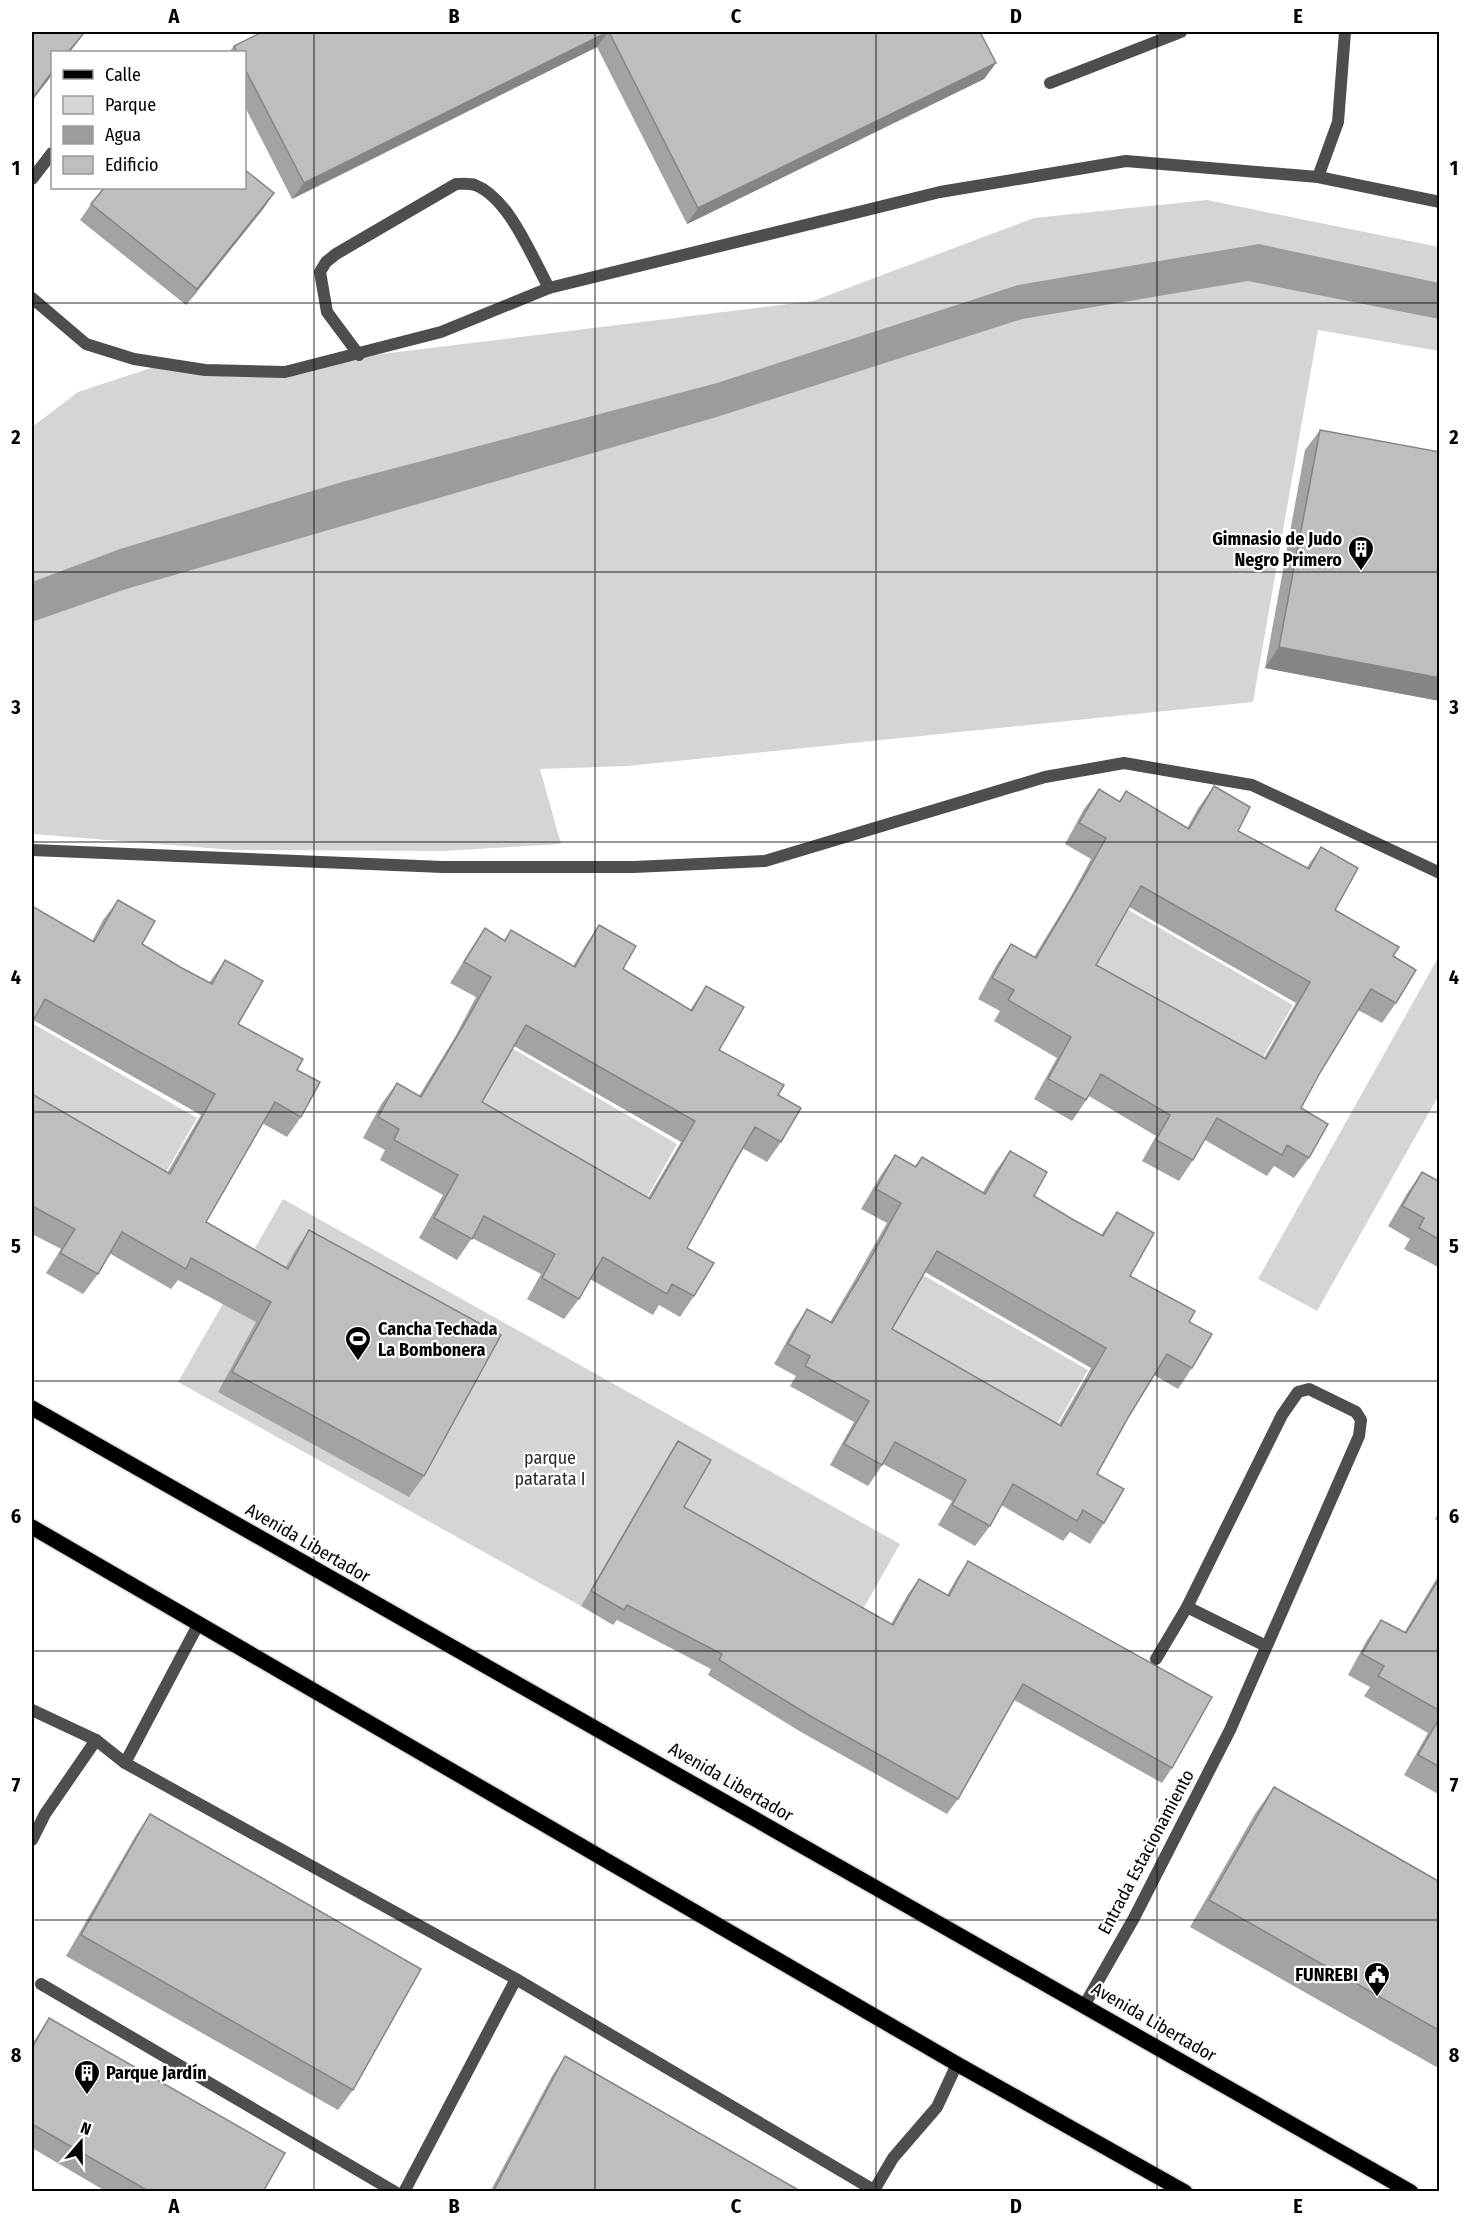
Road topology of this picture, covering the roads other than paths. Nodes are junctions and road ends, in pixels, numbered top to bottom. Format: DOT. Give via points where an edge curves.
graph roads {
  1 [pos="1181,32"];
  2 [pos="1345,32"];
  3 [pos="1050,83"];
  4 [pos="51,154"];
  5 [pos="1318,177"];
  6 [pos="32,179"];
  7 [pos="1440,202"];
  8 [pos="549,288"];
  9 [pos="32,298"];
  10 [pos="359,355"];
  11 [pos="32,850"];
  12 [pos="1440,873"];
  13 [pos="32,1408"];
  14 [pos="32,1527"];
  15 [pos="1187,1607"];
  16 [pos="199,1623"];
  17 [pos="1266,1646"];
  18 [pos="1156,1659"];
  19 [pos="32,1710"];
  20 [pos="96,1740"];
  21 [pos="125,1763"];
  22 [pos="32,1840"];
  23 [pos="516,1979"];
  24 [pos="41,1984"];
  25 [pos="1084,2004"];
  26 [pos="957,2064"];
  27 [pos="875,2191"];
  28 [pos="395,2192"];
  29 [pos="404,2192"];
  30 [pos="1185,2192"];
  31 [pos="1411,2192"];
  1 -- 3 [label="street"];
  2 -- 5 [label="street" via="1338,122"];
  4 -- 6 [label="street"];
  5 -- 7 [label="street"];
  5 -- 8 [label="street" via="1126,161 940,192"];
  8 -- 10 [label="street" via="441,332"];
  8 -- 10 [label="street" via="507,212 490,194 474,185 456,184 336,254 320,272 327,312"];
  9 -- 10 [label="street" via="86,344 134,359 205,370 285,372"];
  11 -- 12 [label="street" via="443,867 634,867 765,861 1045,777 1124,763 1251,785"];
  13 -- 25 [label="main road, Avenida Libertador"];
  14 -- 16 [label="main road"];
  15 -- 17 [label="street"];
  15 -- 17 [label="street, Entrada Estacionamiento" via="1294,1396 1309,1389 1331,1399 1359,1415 1362,1428"];
  15 -- 18 [label="street, Entrada Estacionamiento"];
  16 -- 21 [label="street"];
  16 -- 26 [label="main road"];
  17 -- 25 [label="street, Entrada Estacionamiento" via="1237,1715 1134,1918"];
  19 -- 20 [label="street"];
  20 -- 21 [label="street"];
  20 -- 22 [label="street" via="45,1814"];
  21 -- 23 [label="street"];
  23 -- 27 [label="street"];
  23 -- 29 [label="street"];
  24 -- 28 [label="street"];
  25 -- 31 [label="main road, Avenida Libertador"];
  26 -- 27 [label="street" via="938,2107 892,2158"];
  26 -- 30 [label="main road"];
}
